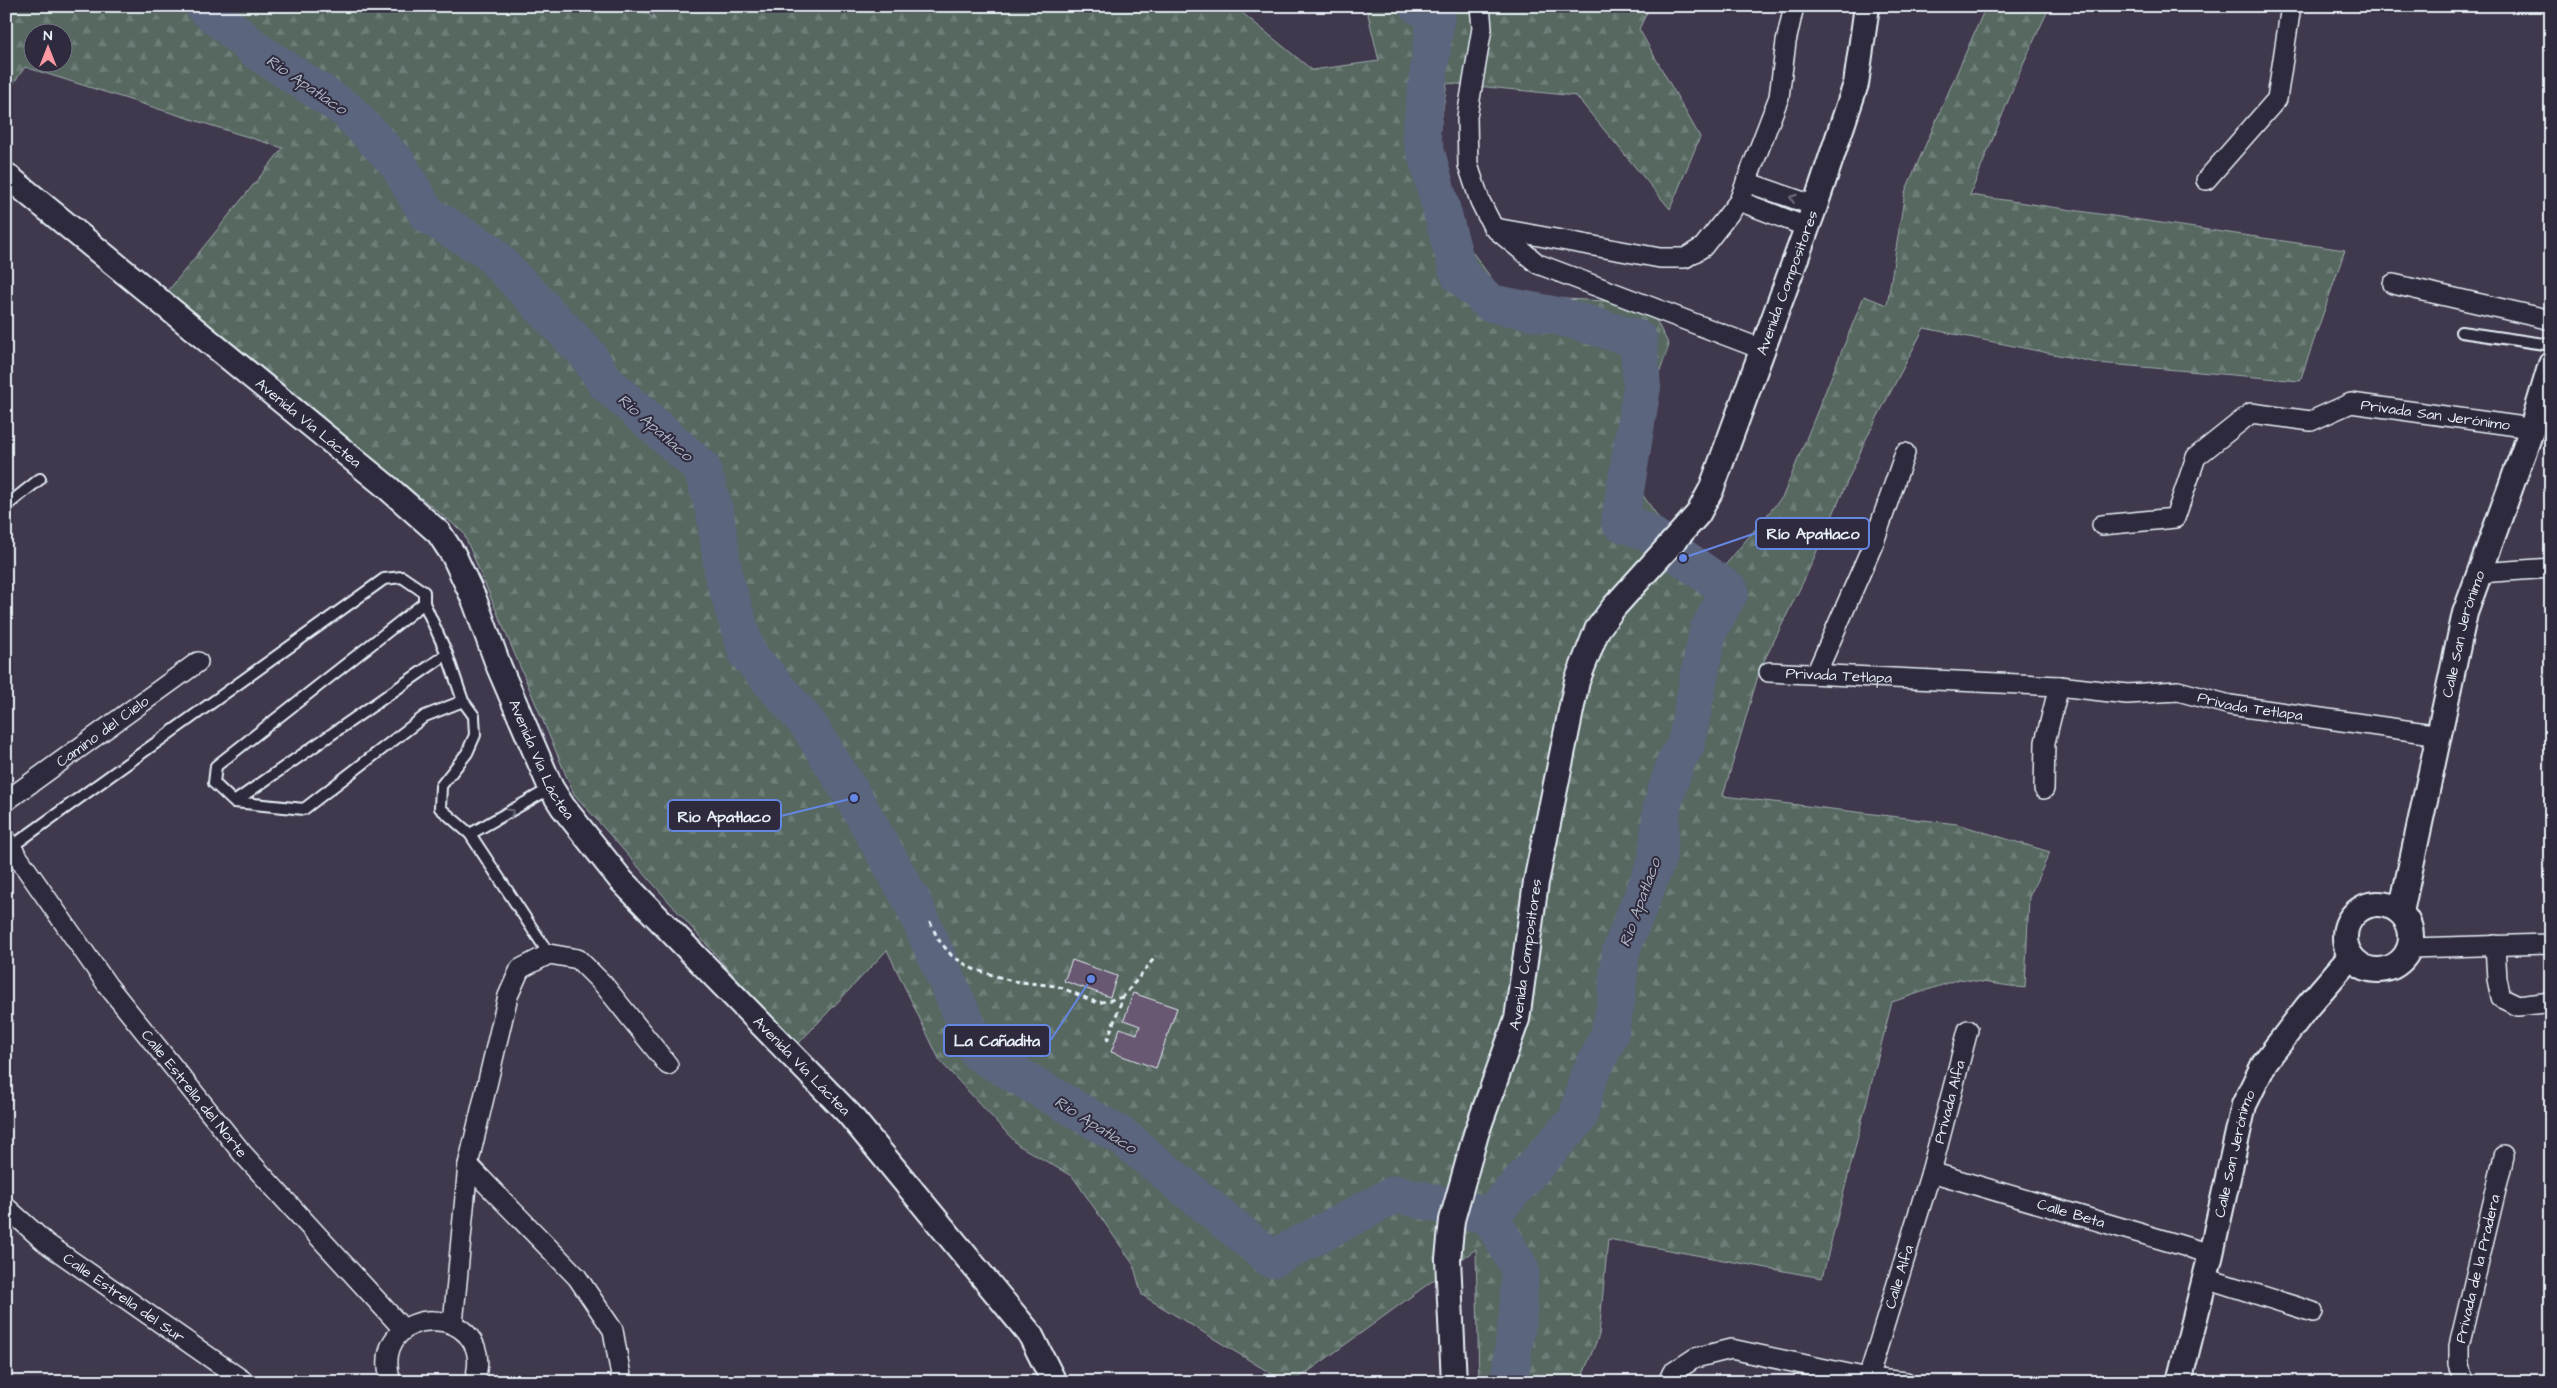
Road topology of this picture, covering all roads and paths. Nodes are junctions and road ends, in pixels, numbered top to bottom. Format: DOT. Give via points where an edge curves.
graph roads {
  1 [pos="1480,6"];
  2 [pos="1794,6"];
  3 [pos="1867,6"];
  4 [pos="2291,6"];
  5 [pos="6,175"];
  6 [pos="2206,180"];
  7 [pos="1746,182"];
  8 [pos="1739,201"];
  9 [pos="1811,217"];
  10 [pos="1493,228"];
  11 [pos="2393,284"];
  12 [pos="2551,320"];
  13 [pos="2461,332"];
  14 [pos="2551,345"];
  15 [pos="1764,350"];
  16 [pos="2551,364"];
  17 [pos="2530,431"];
  18 [pos="1905,453"];
  19 [pos="40,479"];
  20 [pos="6,506"];
  21 [pos="2102,525"];
  22 [pos="2551,568"];
  23 [pos="2479,574"];
  24 [pos="424,603"];
  25 [pos="447,654"];
  26 [pos="198,662"];
  27 [pos="1769,672"];
  28 [pos="1816,674"];
  29 [pos="2059,686"];
  30 [pos="463,701"];
  31 [pos="2440,735"];
  32 [pos="551,788"];
  33 [pos="2044,789"];
  34 [pos="6,801"];
  35 [pos="234,802"];
  36 [pos="470,834"];
  37 [pos="9,843"];
  38 [pos="2401,912"];
  39 [pos="930,922"];
  40 [pos="2551,944"];
  41 [pos="2496,945"];
  42 [pos="2410,948"];
  43 [pos="549,954"];
  44 [pos="1156,956"];
  45 [pos="2351,956"];
  46 [pos="1123,997"];
  47 [pos="2551,1002"];
  48 [pos="1968,1030"];
  49 [pos="1107,1041"];
  50 [pos="668,1065"];
  51 [pos="2504,1156"];
  52 [pos="468,1165"];
  53 [pos="1931,1172"];
  54 [pos="6,1207"];
  55 [pos="2211,1254"];
  56 [pos="2205,1278"];
  57 [pos="2313,1312"];
  58 [pos="453,1324"];
  59 [pos="404,1330"];
  60 [pos="1867,1380"];
  61 [pos="245,1382"];
  62 [pos="391,1382"];
  63 [pos="474,1382"];
  64 [pos="622,1382"];
  65 [pos="1054,1382"];
  66 [pos="1454,1382"];
  67 [pos="1668,1382"];
  68 [pos="1906,1382"];
  69 [pos="2179,1382"];
  70 [pos="2463,1382"];
  1 -- 10 [label="street" via="1482,28 1467,117 1468,166"];
  2 -- 7 [label="street" via="1779,97"];
  3 -- 9 [label="street, Avenida Compositores" via="1856,84"];
  4 -- 6 [label="street" via="2277,99"];
  5 -- 32 [label="street, Avenida Vía Láctea" via="439,533 474,599 499,668"];
  7 -- 8 [label="street"];
  9 -- 7 [label="street, one-way"];
  8 -- 9 [label="street"];
  8 -- 10 [label="street" via="1703,247 1685,258 1660,258"];
  9 -- 15 [label="street, Avenida Compositores"];
  10 -- 15 [label="street" via="1538,264"];
  11 -- 12 [label="street"];
  13 -- 14 [label="lane"];
  15 -- 66 [label="street, Avenida Compositores" via="1712,490 1698,514 1614,606 1598,630 1577,680 1534,891 1516,1019 1476,1134 1452,1220 1448,1259"];
  16 -- 17 [label="street, Calle San Jerónimo"];
  17 -- 21 [label="street, Privada San Jerónimo" via="2517,426 2351,403 2311,421 2251,413 2196,457 2175,518"];
  17 -- 23 [label="street, Calle San Jerónimo"];
  18 -- 28 [label="street" via="1874,542"];
  19 -- 20 [label="lane"];
  22 -- 23 [label="street"];
  23 -- 31 [label="street, Calle San Jerónimo" via="2465,613"];
  24 -- 25 [label="lane"];
  24 -- 35 [label="lane" via="216,766 214,783"];
  24 -- 37 [label="lane" via="424,592 402,577 384,579"];
  25 -- 30 [label="lane"];
  25 -- 35 [label="lane"];
  26 -- 34 [label="street, Camino del Cielo"];
  27 -- 28 [label="street, Privada Tetlapa"];
  28 -- 29 [label="street, Privada Tetlapa"];
  29 -- 31 [label="street, Privada Tetlapa" via="2127,694 2178,691 2230,705"];
  29 -- 33 [label="street" via="2045,742"];
  30 -- 35 [label="lane" via="425,716 304,809"];
  30 -- 36 [label="lane" via="474,716 475,735 467,753 441,786 440,808"];
  31 -- 38 [label="street, Calle San Jerónimo"];
  36 -- 32 [label="lane, one-way"];
  32 -- 65 [label="street, Avenida Vía Láctea" via="562,807 621,880 849,1114 1030,1334"];
  36 -- 43 [label="lane"];
  37 -- 59 [label="street, Calle Estrella del Norte" via="108,986 244,1154"];
  38 -- 42 [label="street" via="2411,929"];
  38 -- 45 [label="street" via="2387,904 2371,904 2356,912 2347,925 2345,941"];
  39 -- 46 [label="path" via="938,940 952,956 973,969 1012,982 1057,986 1098,1003"];
  40 -- 41 [label="street"];
  41 -- 42 [label="street"];
  41 -- 47 [label="street" via="2501,998 2518,1006"];
  42 -- 45 [label="street" via="2399,962 2383,969 2371,969"];
  43 -- 50 [label="street" via="578,959 604,985"];
  43 -- 52 [label="street" via="520,969 508,996"];
  44 -- 46 [label="path"];
  45 -- 55 [label="street, Calle San Jerónimo" via="2266,1062 2244,1105"];
  46 -- 49 [label="path"];
  48 -- 53 [label="street, Privada Alfa"];
  51 -- 70 [label="street, Privada de la Pradera" via="2459,1346"];
  52 -- 58 [label="street"];
  52 -- 64 [label="street" via="577,1277 613,1330"];
  53 -- 55 [label="street, Calle Beta"];
  53 -- 60 [label="street, Calle Alfa"];
  54 -- 61 [label="street, Calle Estrella del Sur" via="46,1243"];
  55 -- 56 [label="street, Calle San Jerónimo"];
  56 -- 57 [label="street"];
  56 -- 69 [label="street, Calle San Jerónimo"];
  58 -- 59 [label="street" via="428,1320"];
  58 -- 63 [label="street" via="465,1332 473,1344 477,1357"];
  59 -- 62 [label="street" via="388,1355"];
  60 -- 67 [label="street" via="1731,1349 1695,1358 1672,1373"];
  60 -- 68 [label="street"];
}
